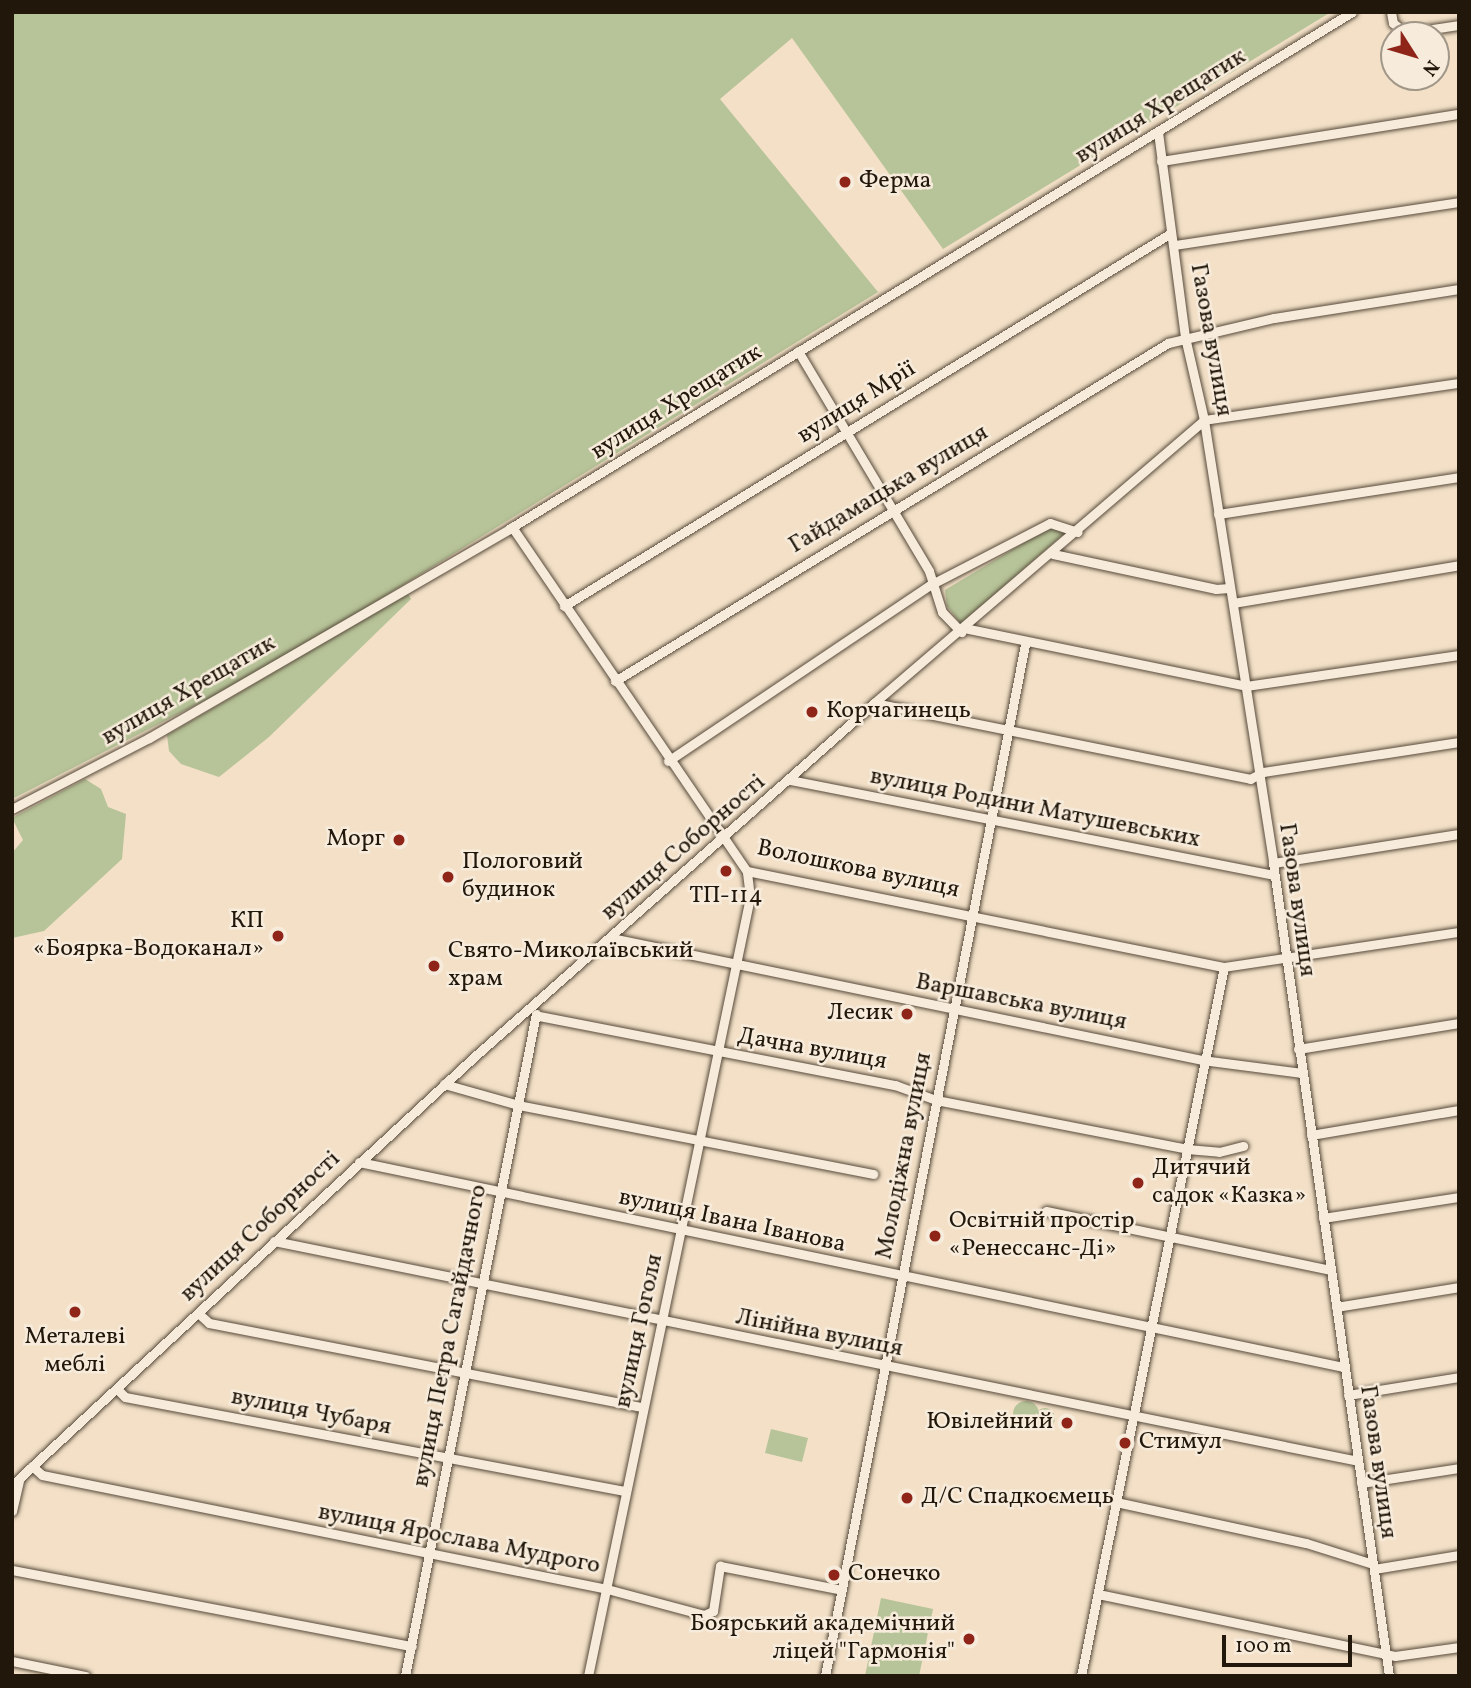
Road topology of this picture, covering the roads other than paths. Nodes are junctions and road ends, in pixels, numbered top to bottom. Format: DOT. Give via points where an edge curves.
graph roads {
  1 [pos="1352,12"];
  2 [pos="1391,12"];
  3 [pos="1459,25"];
  4 [pos="1459,114"];
  5 [pos="1158,132"];
  6 [pos="1161,161"];
  7 [pos="1459,202"];
  8 [pos="1171,233"];
  9 [pos="1175,245"];
  10 [pos="1459,289"];
  11 [pos="1185,337"];
  12 [pos="798,351"];
  13 [pos="1459,383"];
  14 [pos="1204,420"];
  15 [pos="846,433"];
  16 [pos="1459,477"];
  17 [pos="892,509"];
  18 [pos="1218,514"];
  19 [pos="512,527"];
  20 [pos="1078,532"];
  21 [pos="1052,554"];
  22 [pos="1459,565"];
  23 [pos="935,584"];
  24 [pos="1229,588"];
  25 [pos="1233,603"];
  26 [pos="564,606"];
  27 [pos="962,630"];
  28 [pos="1025,644"];
  29 [pos="1459,655"];
  30 [pos="615,681"];
  31 [pos="1246,686"];
  32 [pos="874,703"];
  33 [pos="1008,732"];
  34 [pos="1459,742"];
  35 [pos="668,761"];
  36 [pos="1256,777"];
  37 [pos="790,780"];
  38 [pos="12,808"];
  39 [pos="990,821"];
  40 [pos="1459,834"];
  41 [pos="723,839"];
  42 [pos="1273,863"];
  43 [pos="747,871"];
  44 [pos="1273,875"];
  45 [pos="971,913"];
  46 [pos="1459,932"];
  47 [pos="611,938"];
  48 [pos="1285,958"];
  49 [pos="734,963"];
  50 [pos="1224,967"];
  51 [pos="530,1007"];
  52 [pos="953,1011"];
  53 [pos="539,1016"];
  54 [pos="1459,1023"];
  55 [pos="1298,1049"];
  56 [pos="718,1053"];
  57 [pos="1202,1060"];
  58 [pos="1302,1073"];
  59 [pos="444,1084"];
  60 [pos="936,1100"];
  61 [pos="518,1105"];
  62 [pos="1459,1110"];
  63 [pos="1311,1135"];
  64 [pos="700,1139"];
  65 [pos="1243,1146"];
  66 [pos="1187,1149"];
  67 [pos="359,1162"];
  68 [pos="873,1174"];
  69 [pos="498,1194"];
  70 [pos="1459,1197"];
  71 [pos="1046,1211"];
  72 [pos="1323,1217"];
  73 [pos="681,1230"];
  74 [pos="1170,1237"];
  75 [pos="274,1241"];
  76 [pos="1330,1270"];
  77 [pos="902,1278"];
  78 [pos="480,1283"];
  79 [pos="1459,1287"];
  80 [pos="1336,1307"];
  81 [pos="198,1313"];
  82 [pos="663,1321"];
  83 [pos="1152,1326"];
  84 [pos="882,1367"];
  85 [pos="1344,1367"];
  86 [pos="461,1374"];
  87 [pos="1459,1377"];
  88 [pos="117,1389"];
  89 [pos="1348,1395"];
  90 [pos="642,1407"];
  91 [pos="1134,1413"];
  92 [pos="446,1459"];
  93 [pos="1358,1461"];
  94 [pos="32,1466"];
  95 [pos="1459,1468"];
  96 [pos="16,1482"];
  97 [pos="1361,1483"];
  98 [pos="625,1491"];
  99 [pos="1116,1502"];
  100 [pos="12,1511"];
  101 [pos="430,1554"];
  102 [pos="1459,1555"];
  103 [pos="1373,1566"];
  104 [pos="12,1570"];
  105 [pos="607,1589"];
  106 [pos="842,1590"];
  107 [pos="1098,1594"];
  108 [pos="412,1646"];
  109 [pos="1459,1647"];
  110 [pos="1386,1654"];
  111 [pos="12,1661"];
  112 [pos="85,1676"];
  113 [pos="405,1676"];
  114 [pos="588,1676"];
  115 [pos="825,1676"];
  116 [pos="1081,1676"];
  117 [pos="1389,1676"];
  1 -- 5 [label="street, вулиця Хрещатик"];
  2 -- 3 [label="street" via="1393,23 1406,33"];
  4 -- 6 [label="street"];
  5 -- 6 [label="street, Газова вулиця"];
  5 -- 12 [label="street, вулиця Хрещатик"];
  6 -- 8 [label="street, Газова вулиця"];
  7 -- 9 [label="street"];
  8 -- 9 [label="street, Газова вулиця"];
  8 -- 15 [label="street, вулиця Мрії"];
  9 -- 11 [label="street, Газова вулиця"];
  10 -- 11 [label="street, Гайдамацька вулиця"];
  11 -- 14 [label="street, Газова вулиця"];
  11 -- 17 [label="street, Гайдамацька вулиця"];
  12 -- 15 [label="street"];
  12 -- 19 [label="street, вулиця Хрещатик"];
  13 -- 14 [label="street"];
  14 -- 18 [label="street, Газова вулиця"];
  14 -- 20 [label="street, вулиця Соборності"];
  15 -- 17 [label="street"];
  15 -- 26 [label="street, вулиця Мрії"];
  16 -- 18 [label="street"];
  17 -- 23 [label="street"];
  17 -- 30 [label="street, Гайдамацька вулиця"];
  18 -- 24 [label="street, Газова вулиця"];
  19 -- 26 [label="street, Волошкова вулиця"];
  19 -- 38 [label="street, вулиця Хрещатик" via="149,737"];
  20 -- 21 [label="street, вулиця Соборності"];
  20 -- 23 [label="street" via="1050,523"];
  21 -- 24 [label="street"];
  21 -- 27 [label="street, вулиця Соборності"];
  22 -- 25 [label="street"];
  23 -- 27 [label="street" via="942,612"];
  23 -- 35 [label="street"];
  24 -- 25 [label="street, Газова вулиця"];
  25 -- 31 [label="street, Газова вулиця"];
  26 -- 30 [label="street, Волошкова вулиця"];
  27 -- 28 [label="street"];
  27 -- 32 [label="street, вулиця Соборності"];
  28 -- 31 [label="street"];
  28 -- 33 [label="street, Молодіжна вулиця"];
  29 -- 31 [label="street"];
  30 -- 35 [label="street, Волошкова вулиця"];
  31 -- 36 [label="street, Газова вулиця"];
  32 -- 33 [label="street"];
  32 -- 37 [label="street, вулиця Соборності"];
  33 -- 36 [label="street"];
  33 -- 39 [label="street, Молодіжна вулиця"];
  34 -- 36 [label="street"];
  35 -- 41 [label="street, Волошкова вулиця"];
  36 -- 42 [label="street, Газова вулиця"];
  37 -- 39 [label="street, вулиця Родини Матушевських"];
  37 -- 41 [label="street, вулиця Соборності"];
  39 -- 44 [label="street, вулиця Родини Матушевських"];
  39 -- 45 [label="street, Молодіжна вулиця"];
  40 -- 42 [label="street"];
  41 -- 43 [label="street, Волошкова вулиця"];
  41 -- 47 [label="street, вулиця Соборності"];
  42 -- 44 [label="street, Газова вулиця"];
  43 -- 45 [label="street, Волошкова вулиця"];
  43 -- 49 [label="street, вулиця Гоголя" via="750,897"];
  44 -- 48 [label="street, Газова вулиця"];
  45 -- 50 [label="street, Волошкова вулиця"];
  45 -- 52 [label="street, Молодіжна вулиця"];
  46 -- 48 [label="street, Волошкова вулиця"];
  47 -- 49 [label="street, Варшавська вулиця"];
  47 -- 51 [label="street, вулиця Соборності"];
  48 -- 50 [label="street, Волошкова вулиця"];
  48 -- 55 [label="street, Газова вулиця"];
  49 -- 52 [label="street, Варшавська вулиця"];
  49 -- 56 [label="street, вулиця Гоголя"];
  50 -- 57 [label="street"];
  51 -- 53 [label="street"];
  51 -- 59 [label="street, вулиця Соборності"];
  52 -- 57 [label="street, Варшавська вулиця"];
  52 -- 60 [label="street, Молодіжна вулиця"];
  53 -- 56 [label="street, Дачна вулиця"];
  53 -- 61 [label="street, вулиця Петра Сагайдачного"];
  54 -- 55 [label="street"];
  55 -- 58 [label="street, Газова вулиця"];
  56 -- 60 [label="street, Дачна вулиця" via="895,1085"];
  56 -- 64 [label="street, вулиця Гоголя"];
  57 -- 58 [label="street, Варшавська вулиця"];
  57 -- 66 [label="street"];
  58 -- 63 [label="street, Газова вулиця"];
  59 -- 61 [label="street"];
  59 -- 67 [label="street, вулиця Соборності"];
  60 -- 66 [label="street, Дачна вулиця"];
  60 -- 77 [label="street, Молодіжна вулиця"];
  61 -- 64 [label="street"];
  61 -- 69 [label="street, вулиця Петра Сагайдачного"];
  62 -- 63 [label="street"];
  63 -- 72 [label="street, Газова вулиця"];
  64 -- 68 [label="street"];
  64 -- 73 [label="street, вулиця Гоголя"];
  65 -- 66 [label="street, Дачна вулиця" via="1219,1152"];
  66 -- 74 [label="street"];
  67 -- 69 [label="street, вулиця Івана Іванова"];
  67 -- 75 [label="street, вулиця Соборності"];
  69 -- 73 [label="street, вулиця Івана Іванова"];
  69 -- 78 [label="street, вулиця Петра Сагайдачного"];
  70 -- 72 [label="street"];
  71 -- 74 [label="street"];
  72 -- 76 [label="street, Газова вулиця"];
  73 -- 77 [label="street, вулиця Івана Іванова"];
  73 -- 82 [label="street, вулиця Гоголя"];
  74 -- 76 [label="street"];
  74 -- 83 [label="street"];
  75 -- 78 [label="street, Лінійна вулиця"];
  75 -- 81 [label="street, вулиця Соборності"];
  76 -- 80 [label="street, Газова вулиця"];
  77 -- 83 [label="street, вулиця Івана Іванова"];
  77 -- 84 [label="street, Молодіжна вулиця"];
  78 -- 82 [label="street, Лінійна вулиця"];
  78 -- 86 [label="street, вулиця Петра Сагайдачного"];
  79 -- 80 [label="street"];
  80 -- 85 [label="street, Газова вулиця"];
  81 -- 86 [label="street" via="209,1323"];
  81 -- 88 [label="street, вулиця Соборності"];
  82 -- 84 [label="street, Лінійна вулиця"];
  82 -- 90 [label="street, вулиця Гоголя"];
  83 -- 85 [label="street, вулиця Івана Іванова"];
  83 -- 91 [label="street"];
  84 -- 91 [label="street, Лінійна вулиця"];
  84 -- 106 [label="street, Молодіжна вулиця"];
  85 -- 89 [label="street, Газова вулиця"];
  86 -- 90 [label="street"];
  86 -- 92 [label="street, вулиця Петра Сагайдачного"];
  87 -- 89 [label="street"];
  88 -- 92 [label="street, вулиця Чубаря" via="125,1396"];
  88 -- 94 [label="street, вулиця Соборності"];
  89 -- 93 [label="street, Газова вулиця"];
  90 -- 98 [label="street, вулиця Гоголя"];
  91 -- 93 [label="street, Лінійна вулиця"];
  91 -- 99 [label="street"];
  92 -- 98 [label="street, вулиця Чубаря"];
  92 -- 101 [label="street, вулиця Петра Сагайдачного"];
  93 -- 97 [label="street, Газова вулиця"];
  94 -- 96 [label="street, вулиця Соборності"];
  94 -- 101 [label="street, вулиця Ярослава Мудрого" via="42,1475"];
  95 -- 97 [label="street"];
  96 -- 100 [label="street"];
  97 -- 103 [label="street, Газова вулиця"];
  98 -- 105 [label="street, вулиця Гоголя"];
  99 -- 103 [label="street" via="1306,1543"];
  99 -- 107 [label="street"];
  101 -- 105 [label="street, вулиця Ярослава Мудрого"];
  101 -- 108 [label="street, вулиця Петра Сагайдачного"];
  102 -- 103 [label="street"];
  103 -- 110 [label="street, Газова вулиця"];
  104 -- 108 [label="street"];
  105 -- 106 [label="street, вулиця Ярослава Мудрого" via="704,1615 713,1611 720,1566"];
  105 -- 114 [label="street, вулиця Гоголя"];
  106 -- 115 [label="street, Молодіжна вулиця"];
  107 -- 110 [label="street"];
  107 -- 116 [label="street"];
  108 -- 113 [label="street, вулиця Петра Сагайдачного"];
  109 -- 110 [label="street"];
  110 -- 117 [label="street, Газова вулиця"];
  111 -- 112 [label="street"];
}
